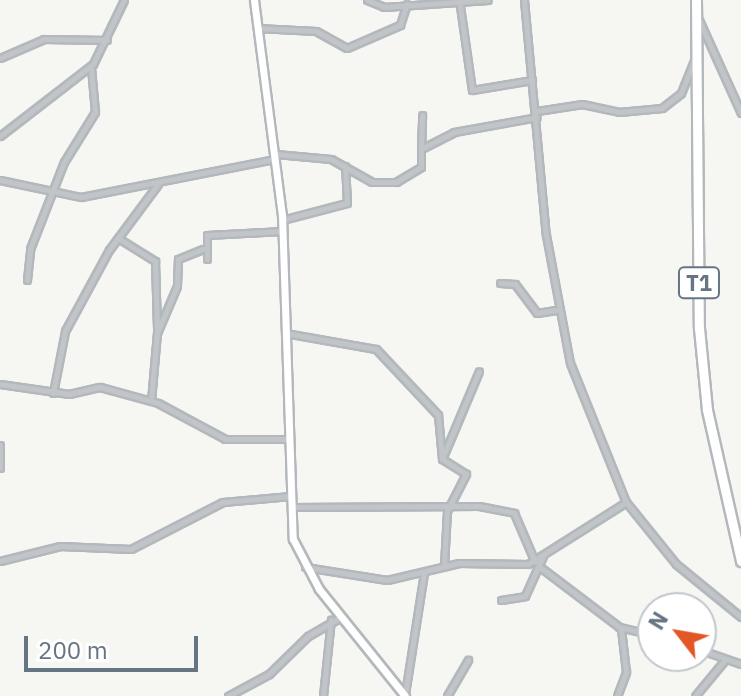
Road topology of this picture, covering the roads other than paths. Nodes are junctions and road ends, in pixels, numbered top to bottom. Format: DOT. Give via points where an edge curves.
graph roads {
  1 [pos="254,0"];
  2 [pos="367,0"];
  3 [pos="488,0"];
  4 [pos="524,0"];
  5 [pos="696,0"];
  6 [pos="121,1"];
  7 [pos="407,4"];
  8 [pos="460,6"];
  9 [pos="696,14"];
  10 [pos="257,28"];
  11 [pos="108,40"];
  12 [pos="700,49"];
  13 [pos="0,58"];
  14 [pos="91,67"];
  15 [pos="532,80"];
  16 [pos="729,94"];
  17 [pos="741,94"];
  18 [pos="741,113"];
  19 [pos="537,114"];
  20 [pos="422,115"];
  21 [pos="0,136"];
  22 [pos="421,149"];
  23 [pos="276,156"];
  24 [pos="345,166"];
  25 [pos="0,180"];
  26 [pos="159,183"];
  27 [pos="53,194"];
  28 [pos="282,220"];
  29 [pos="283,231"];
  30 [pos="118,238"];
  31 [pos="203,249"];
  32 [pos="207,259"];
  33 [pos="27,280"];
  34 [pos="500,283"];
  35 [pos="556,310"];
  36 [pos="157,331"];
  37 [pos="284,333"];
  38 [pos="479,371"];
  39 [pos="0,384"];
  40 [pos="53,393"];
  41 [pos="151,401"];
  42 [pos="292,439"];
  43 [pos="0,445"];
  44 [pos="442,459"];
  45 [pos="0,468"];
  46 [pos="292,496"];
  47 [pos="626,502"];
  48 [pos="293,507"];
  49 [pos="447,511"];
  50 [pos="739,549"];
  51 [pos="544,555"];
  52 [pos="0,561"];
  53 [pos="741,561"];
  54 [pos="535,562"];
  55 [pos="444,566"];
  56 [pos="304,567"];
  57 [pos="540,567"];
  58 [pos="424,573"];
  59 [pos="501,600"];
  60 [pos="343,616"];
  61 [pos="741,617"];
  62 [pos="331,619"];
  63 [pos="621,628"];
  64 [pos="637,632"];
  65 [pos="717,658"];
  66 [pos="468,660"];
  67 [pos="724,661"];
  68 [pos="741,664"];
  69 [pos="228,696"];
  70 [pos="323,696"];
  71 [pos="404,696"];
  72 [pos="447,696"];
  73 [pos="617,696"];
  74 [pos="695,696"];
  1 -- 10 [label="street"];
  2 -- 7 [label="street"];
  3 -- 8 [label="street"];
  4 -- 15 [label="street"];
  5 -- 9 [label="highway, T1"];
  6 -- 11 [label="street"];
  7 -- 8 [label="street"];
  7 -- 10 [label="street" via="400,25 347,48 316,31"];
  8 -- 15 [label="street" via="472,90"];
  9 -- 12 [label="highway, T1"];
  9 -- 16 [label="street"];
  10 -- 23 [label="street"];
  11 -- 13 [label="street" via="44,39"];
  11 -- 14 [label="street"];
  12 -- 19 [label="street" via="681,93 662,108 619,112 582,104"];
  12 -- 50 [label="highway, T1" via="699,328 707,410"];
  14 -- 21 [label="street"];
  14 -- 27 [label="street" via="95,112"];
  15 -- 19 [label="street"];
  16 -- 17 [label="street"];
  16 -- 18 [label="street"];
  19 -- 22 [label="street" via="454,132"];
  19 -- 35 [label="street"];
  20 -- 22 [label="street"];
  22 -- 24 [label="street" via="421,167 396,182 372,182"];
  23 -- 24 [label="street"];
  23 -- 26 [label="street"];
  23 -- 28 [label="street"];
  24 -- 28 [label="street" via="347,203"];
  25 -- 27 [label="street"];
  26 -- 27 [label="street" via="81,197"];
  26 -- 30 [label="street"];
  27 -- 33 [label="street" via="30,249"];
  28 -- 29 [label="street"];
  29 -- 31 [label="street" via="207,235"];
  29 -- 37 [label="street"];
  30 -- 36 [label="street" via="155,261"];
  30 -- 40 [label="street" via="65,331"];
  31 -- 32 [label="street"];
  31 -- 36 [label="street" via="178,259 177,286"];
  34 -- 35 [label="street" via="515,284 537,313"];
  35 -- 47 [label="street"];
  36 -- 41 [label="street"];
  37 -- 42 [label="street"];
  37 -- 44 [label="street" via="376,349 438,415"];
  38 -- 44 [label="street"];
  39 -- 40 [label="street"];
  40 -- 41 [label="street" via="100,387"];
  41 -- 42 [label="street" via="225,439"];
  42 -- 46 [label="street"];
  43 -- 45 [label="street"];
  44 -- 49 [label="street" via="466,474"];
  46 -- 48 [label="street"];
  46 -- 52 [label="street" via="223,502 131,549 60,546"];
  47 -- 51 [label="street"];
  47 -- 61 [label="street" via="684,572"];
  48 -- 49 [label="street" via="361,503"];
  48 -- 56 [label="street" via="293,539"];
  49 -- 54 [label="street" via="479,506 517,514"];
  49 -- 55 [label="street"];
  50 -- 53 [label="highway, T1"];
  51 -- 54 [label="street"];
  51 -- 57 [label="street"];
  54 -- 55 [label="street"];
  55 -- 58 [label="street"];
  56 -- 58 [label="street" via="374,579"];
  56 -- 60 [label="street"];
  57 -- 59 [label="street" via="525,596"];
  57 -- 63 [label="street"];
  58 -- 71 [label="street"];
  60 -- 62 [label="street"];
  60 -- 71 [label="street"];
  62 -- 69 [label="street" via="269,674"];
  62 -- 70 [label="street"];
  63 -- 64 [label="street"];
  63 -- 73 [label="street" via="626,672"];
  65 -- 67 [label="street"];
  66 -- 72 [label="street"];
  67 -- 68 [label="street"];
  67 -- 74 [label="street"];
}
